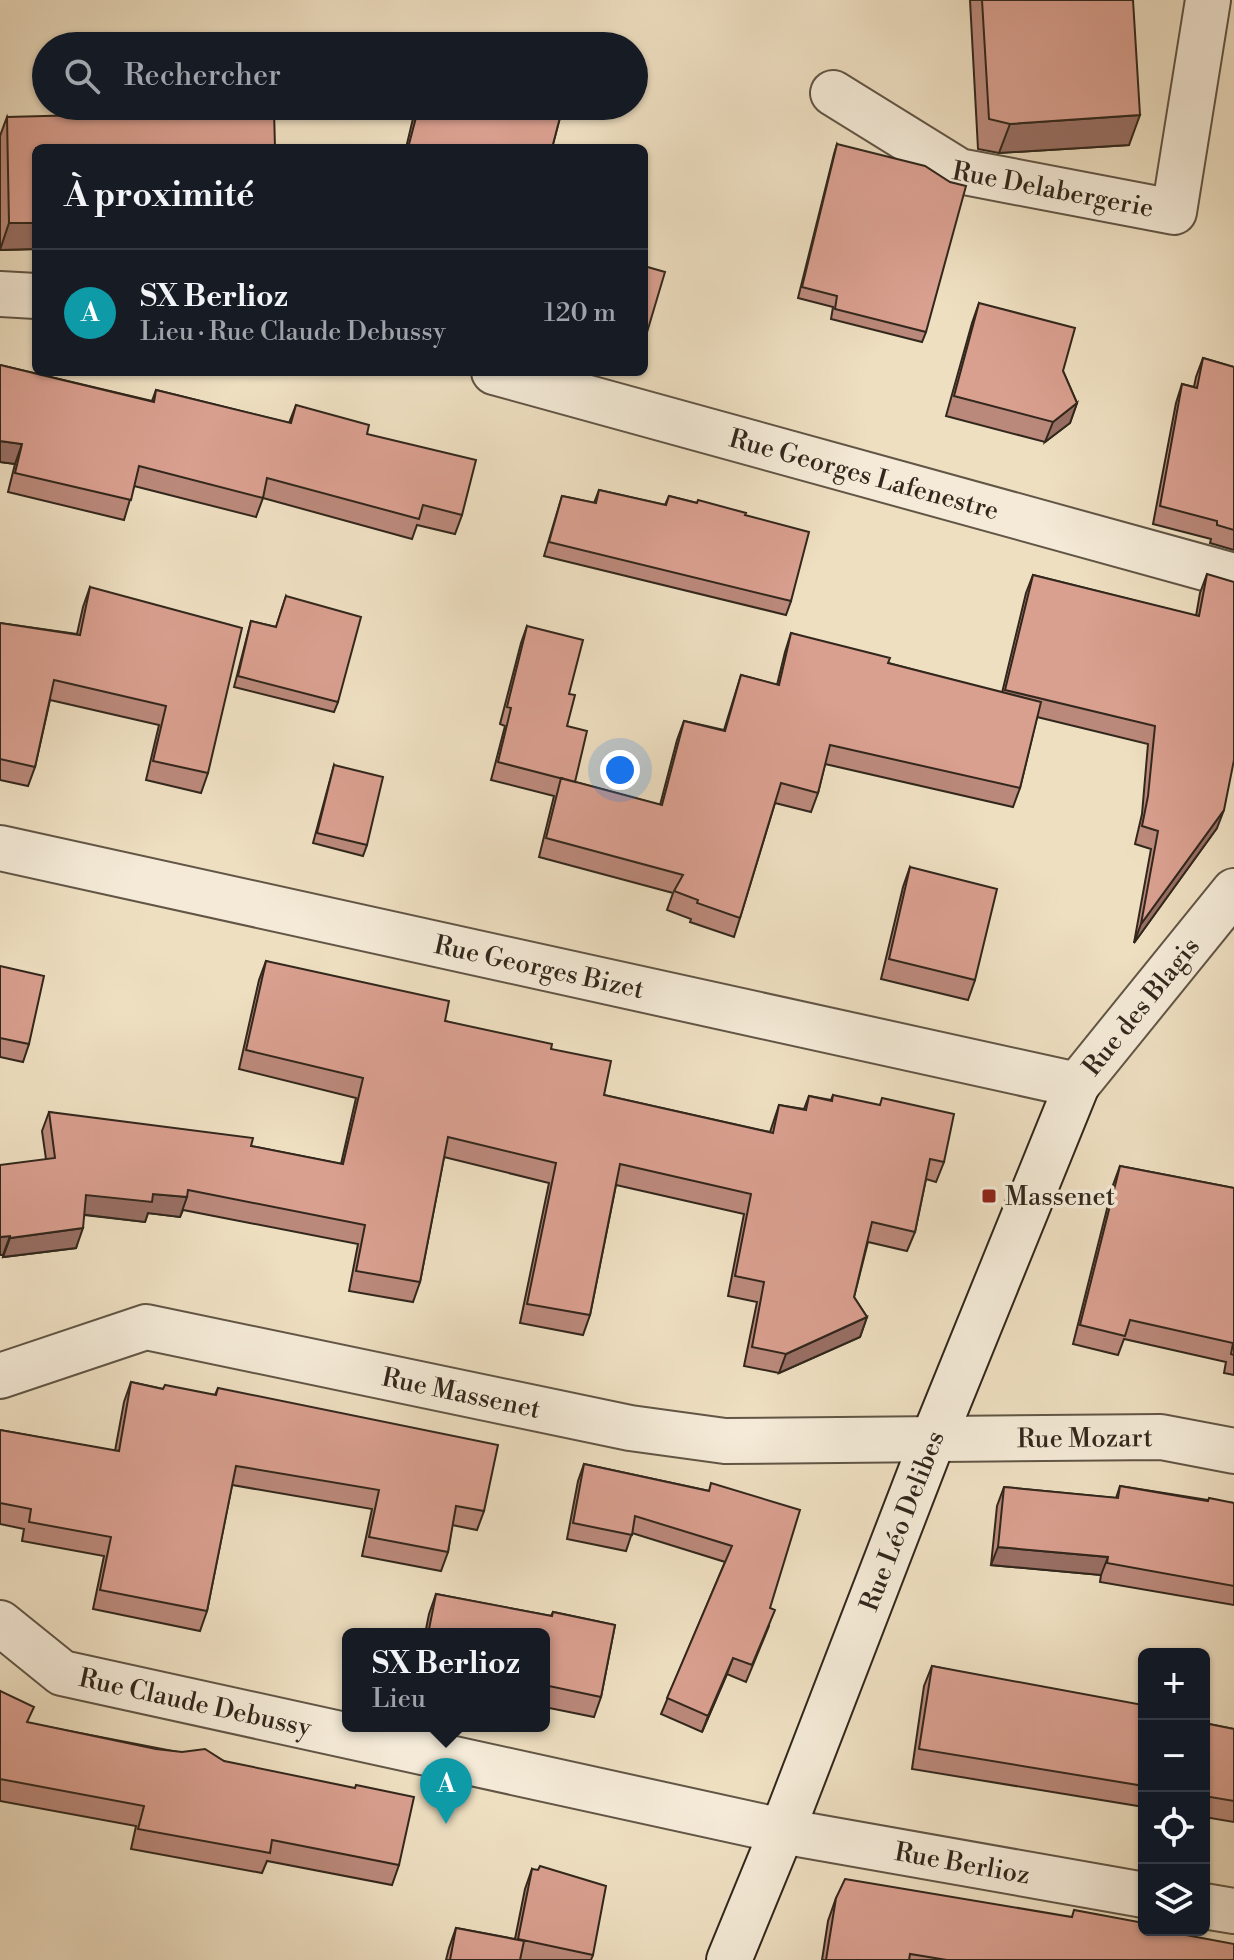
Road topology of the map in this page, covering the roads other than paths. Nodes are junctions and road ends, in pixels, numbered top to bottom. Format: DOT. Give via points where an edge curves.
graph roads {
  1 [pos="1208,0"];
  2 [pos="833,93"];
  3 [pos="0,294"];
  4 [pos="32,296"];
  5 [pos="509,376"];
  6 [pos="1234,576"];
  7 [pos="0,848"];
  8 [pos="1234,891"];
  9 [pos="1077,1085"];
  10 [pos="0,1376"];
  11 [pos="934,1437"];
  12 [pos="1234,1451"];
  13 [pos="0,1623"];
  14 [pos="782,1831"];
  15 [pos="1138,1894"];
  16 [pos="1210,1907"];
  17 [pos="1234,1911"];
  18 [pos="729,1960"];
  1 -- 2 [label="street, Rue Delabergerie" via="1174,212 959,171"];
  3 -- 4 [label="street"];
  5 -- 6 [label="street, Rue Georges Lafenestre"];
  7 -- 9 [label="street, Rue Georges Bizet"];
  8 -- 9 [label="street, Rue des Blagis"];
  9 -- 11 [label="street, Rue Léo Delibes"];
  10 -- 11 [label="street, Rue Massenet" via="146,1327 644,1430 725,1441"];
  11 -- 12 [label="street, Rue Mozart" via="1161,1437"];
  11 -- 14 [label="street, Rue Léo Delibes"];
  13 -- 14 [label="street, Rue Claude Debussy" via="62,1673"];
  14 -- 15 [label="street, Rue Berlioz"];
  14 -- 18 [label="street, Rue Léo Delibes"];
  16 -- 17 [label="street"];
}
